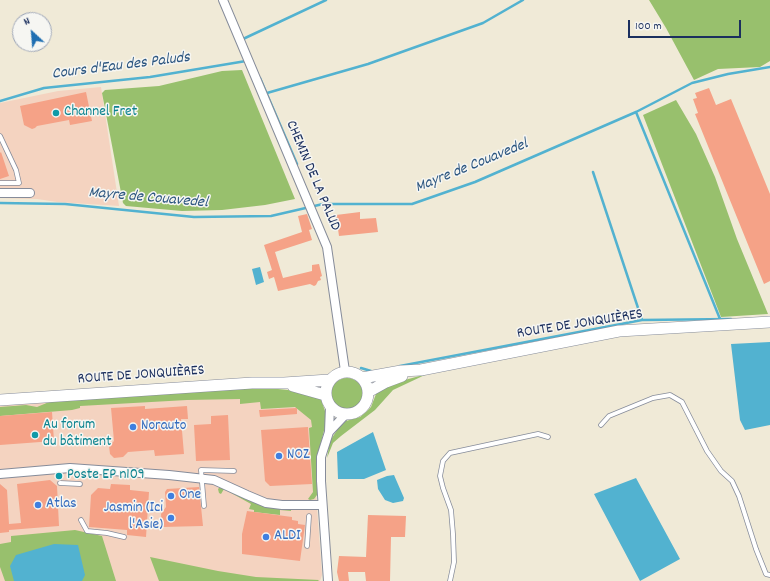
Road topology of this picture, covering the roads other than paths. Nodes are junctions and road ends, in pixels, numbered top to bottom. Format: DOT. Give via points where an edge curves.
graph roads {
  1 [pos="223,0"];
  2 [pos="0,136"];
  3 [pos="0,183"];
  4 [pos="0,193"];
  5 [pos="30,193"];
  6 [pos="770,322"];
  7 [pos="420,370"];
  8 [pos="345,371"];
  9 [pos="362,378"];
  10 [pos="329,380"];
  11 [pos="284,383"];
  12 [pos="368,392"];
  13 [pos="325,395"];
  14 [pos="0,400"];
  15 [pos="330,406"];
  16 [pos="346,414"];
  17 [pos="601,425"];
  18 [pos="329,432"];
  19 [pos="548,437"];
  20 [pos="234,471"];
  21 [pos="0,474"];
  22 [pos="203,479"];
  23 [pos="60,483"];
  24 [pos="80,484"];
  25 [pos="322,505"];
  26 [pos="204,506"];
  27 [pos="309,516"];
  28 [pos="81,520"];
  29 [pos="124,537"];
  30 [pos="307,546"];
  31 [pos="770,576"];
  32 [pos="328,581"];
  33 [pos="450,581"];
  1 -- 8 [label="street, CHEMIN DE LA PALUD" via="327,247"];
  2 -- 3 [label="lane" via="16,170 19,183"];
  4 -- 5 [label="street"];
  6 -- 7 [label="main road, ROUTE DE JONQUIÈRES" via="619,331"];
  7 -- 9 [label="main road, ROUTE DE JONQUIÈRES"];
  7 -- 12 [label="main road, ROUTE DE JONQUIÈRES" via="386,382"];
  8 -- 9 [label="main road"];
  8 -- 10 [label="main road, ROUTE DE JONQUIÈRES"];
  9 -- 12 [label="main road"];
  10 -- 11 [label="main road, ROUTE DE JONQUIÈRES"];
  10 -- 13 [label="main road"];
  11 -- 13 [label="main road, ROUTE DE JONQUIÈRES"];
  11 -- 14 [label="main road, ROUTE DE JONQUIÈRES"];
  12 -- 16 [label="main road" via="362,408"];
  13 -- 15 [label="main road"];
  15 -- 16 [label="main road"];
  15 -- 18 [label="street"];
  16 -- 18 [label="street"];
  17 -- 31 [label="lane" via="609,416 653,398 670,395 682,402 707,451 732,481 756,549 766,574"];
  18 -- 25 [label="street" via="321,457"];
  19 -- 33 [label="lane" via="538,434 450,453 443,461 440,476 450,510 453,534 454,562"];
  20 -- 22 [label="lane" via="202,470"];
  21 -- 22 [label="street" via="85,469"];
  22 -- 25 [label="street" via="214,480 266,502 282,505"];
  22 -- 26 [label="lane"];
  23 -- 24 [label="lane"];
  25 -- 32 [label="street"];
  27 -- 30 [label="lane"];
  28 -- 29 [label="lane" via="87,531"];
}
